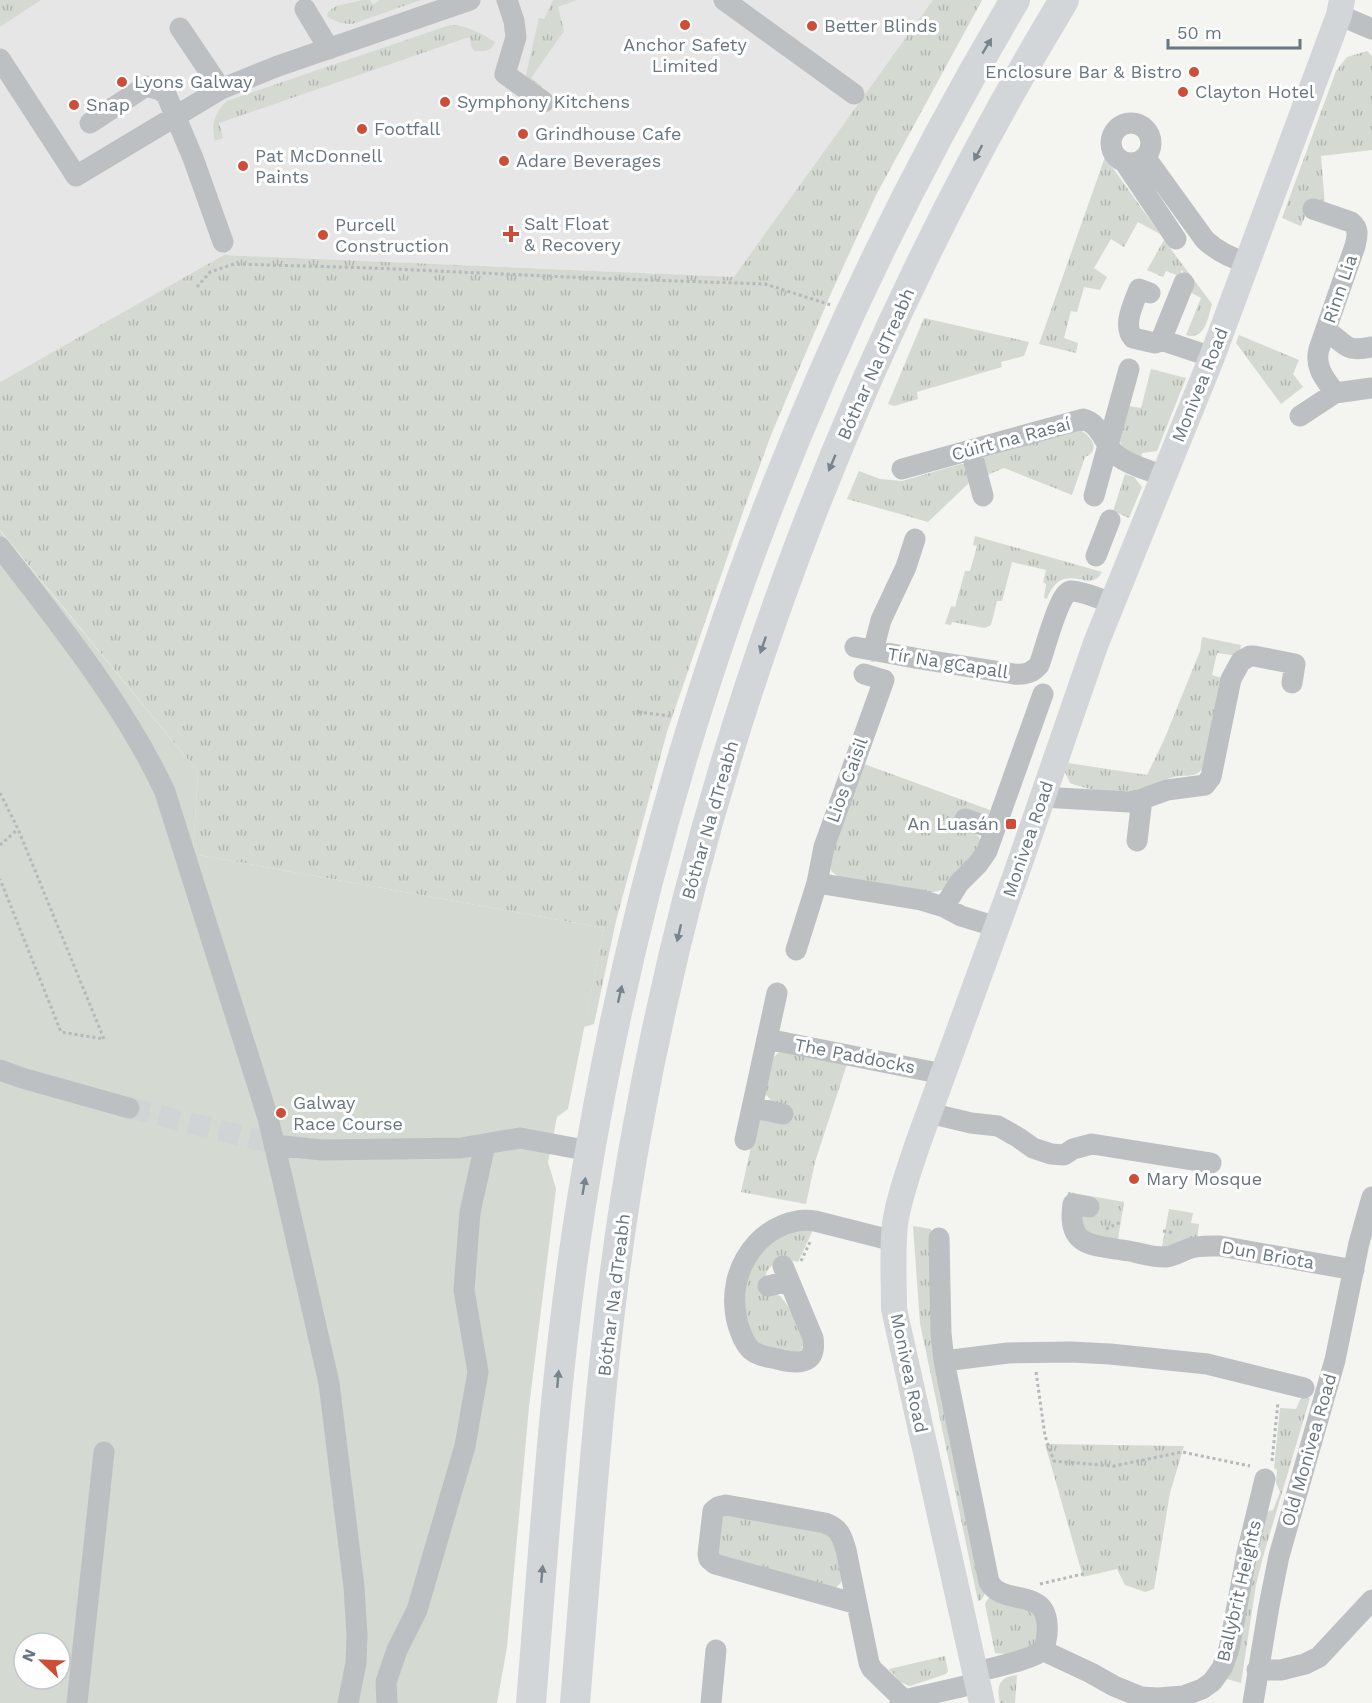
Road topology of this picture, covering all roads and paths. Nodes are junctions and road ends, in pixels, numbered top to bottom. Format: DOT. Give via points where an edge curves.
graph roads {
  1 [pos="470,0"];
  2 [pos="507,0"];
  3 [pos="724,0"];
  4 [pos="1015,0"];
  5 [pos="1064,0"];
  6 [pos="1345,5"];
  7 [pos="305,9"];
  8 [pos="180,28"];
  9 [pos="1372,29"];
  10 [pos="329,49"];
  11 [pos="0,59"];
  12 [pos="221,89"];
  13 [pos="854,94"];
  14 [pos="544,102"];
  15 [pos="176,115"];
  16 [pos="90,123"];
  17 [pos="1313,209"];
  18 [pos="1176,239"];
  19 [pos="224,242"];
  20 [pos="1363,246"];
  21 [pos="1247,263"];
  22 [pos="1184,283"];
  23 [pos="197,287"];
  24 [pos="1150,293"];
  25 [pos="850,311"];
  26 [pos="1326,331"];
  27 [pos="1161,340"];
  28 [pos="1372,347"];
  29 [pos="1212,357"];
  30 [pos="1129,369"];
  31 [pos="1372,388"];
  32 [pos="1335,393"];
  33 [pos="1300,416"];
  34 [pos="1108,446"];
  35 [pos="971,450"];
  36 [pos="902,469"];
  37 [pos="1164,476"];
  38 [pos="983,496"];
  39 [pos="1094,496"];
  40 [pos="1104,538"];
  41 [pos="915,540"];
  42 [pos="0,547"];
  43 [pos="1134,548"];
  44 [pos="1111,603"];
  45 [pos="874,677"];
  46 [pos="1292,683"];
  47 [pos="1043,694"];
  48 [pos="638,712"];
  49 [pos="694,718"];
  50 [pos="0,793"];
  51 [pos="1042,797"];
  52 [pos="1142,799"];
  53 [pos="965,819"];
  54 [pos="994,829"];
  55 [pos="18,830"];
  56 [pos="1137,841"];
  57 [pos="0,845"];
  58 [pos="0,879"];
  59 [pos="817,882"];
  60 [pos="944,907"];
  61 [pos="997,927"];
  62 [pos="796,950"];
  63 [pos="777,993"];
  64 [pos="767,1039"];
  65 [pos="0,1070"];
  66 [pos="943,1074"];
  67 [pos="752,1107"];
  68 [pos="129,1108"];
  69 [pos="929,1113"];
  70 [pos="783,1114"];
  71 [pos="745,1140"];
  72 [pos="485,1145"];
  73 [pos="284,1146"];
  74 [pos="590,1151"];
  75 [pos="1210,1163"];
  76 [pos="1372,1197"];
  77 [pos="1081,1205"];
  78 [pos="820,1222"];
  79 [pos="894,1240"];
  80 [pos="945,1250"];
  81 [pos="1354,1270"];
  82 [pos="787,1275"];
  83 [pos="768,1286"];
  84 [pos="1034,1352"];
  85 [pos="944,1361"];
  86 [pos="1295,1389"];
  87 [pos="104,1452"];
  88 [pos="1268,1485"];
  89 [pos="1087,1573"];
  90 [pos="1028,1600"];
  91 [pos="1372,1600"];
  92 [pos="856,1604"];
  93 [pos="537,1632"];
  94 [pos="1042,1650"];
  95 [pos="720,1656"];
  96 [pos="1257,1670"];
  97 [pos="978,1686"];
  98 [pos="902,1701"];
  99 [pos="77,1703"];
  100 [pos="348,1703"];
  101 [pos="387,1703"];
  102 [pos="515,1703"];
  103 [pos="531,1703"];
  104 [pos="575,1703"];
  105 [pos="711,1703"];
  106 [pos="1252,1703"];
  1 -- 10 [label="street"];
  2 -- 14 [label="street" via="516,37 505,74"];
  3 -- 13 [label="street"];
  25 -- 4 [label="highway, one-way" via="919,169"];
  5 -- 104 [label="highway, Bóthar Na dTreabh, one-way" via="961,185 877,357 829,469 765,638 706,828 647,1076 615,1270"];
  6 -- 9 [label="street"];
  6 -- 21 [label="main road, Monivea Road"];
  7 -- 10 [label="street"];
  8 -- 12 [label="street"];
  10 -- 12 [label="street"];
  11 -- 15 [label="street" via="76,176"];
  12 -- 15 [label="street"];
  15 -- 16 [label="street" via="166,94 146,86"];
  15 -- 19 [label="street"];
  17 -- 20 [label="street, Rinn Lia" via="1354,225"];
  18 -- 21 [label="street" via="1135,160 1205,240 1216,250"];
  20 -- 26 [label="street, Rinn Lia"];
  21 -- 29 [label="main road, Monivea Road"];
  22 -- 27 [label="street"];
  23 -- 25 [label="path" via="210,272 234,264 372,268 765,284"];
  24 -- 27 [label="street" via="1139,289 1128,330 1133,339 1155,343"];
  25 -- 49 [label="highway" via="762,521"];
  26 -- 28 [label="street, Rinn Lia" via="1350,348"];
  26 -- 32 [label="street, Rinn Lia" via="1317,360"];
  27 -- 29 [label="street"];
  29 -- 37 [label="main road, Monivea Road"];
  30 -- 34 [label="street"];
  31 -- 32 [label="street"];
  32 -- 33 [label="street"];
  34 -- 35 [label="street, Cúirt na Rasaí" via="1092,423 1083,420"];
  34 -- 37 [label="street, Cúirt na Rasaí" via="1120,458"];
  34 -- 39 [label="street"];
  35 -- 36 [label="street, Cúirt na Rasaí"];
  35 -- 38 [label="street"];
  37 -- 43 [label="main road, Monivea Road"];
  40 -- 43 [label="street"];
  41 -- 44 [label="street, Tír Na gCapall" via="877,632 864,649 1026,674 1039,665 1065,593 1078,592"];
  42 -- 100 [label="street" via="81,655 152,762 165,792 268,1118 329,1383 357,1635"];
  43 -- 44 [label="main road, Monivea Road"];
  44 -- 51 [label="main road, Monivea Road"];
  45 -- 59 [label="street, Lios Caisil"];
  46 -- 52 [label="street" via="1295,664 1254,656 1242,661 1231,679 1210,780 1202,786 1167,790"];
  47 -- 54 [label="street"];
  48 -- 49 [label="path"];
  74 -- 49 [label="highway, one-way" via="631,946"];
  50 -- 55 [label="path"];
  51 -- 52 [label="street" via="1122,802"];
  51 -- 61 [label="main road, Monivea Road"];
  52 -- 56 [label="street"];
  53 -- 54 [label="street"];
  54 -- 60 [label="street" via="983,857 959,882"];
  55 -- 57 [label="path"];
  55 -- 58 [label="path" via="104,1039 61,1032"];
  59 -- 60 [label="street"];
  59 -- 62 [label="street, Lios Caisil"];
  60 -- 61 [label="street"];
  61 -- 66 [label="main road, Monivea Road"];
  63 -- 64 [label="street"];
  64 -- 66 [label="street, The Paddocks"];
  64 -- 67 [label="street"];
  65 -- 68 [label="street"];
  66 -- 69 [label="main road, Monivea Road"];
  67 -- 70 [label="street"];
  67 -- 71 [label="street"];
  69 -- 75 [label="street" via="998,1126 1033,1148 1052,1154 1064,1155 1092,1144"];
  69 -- 79 [label="main road, Monivea Road" via="905,1180"];
  72 -- 73 [label="street" via="322,1150"];
  72 -- 74 [label="street" via="520,1138"];
  72 -- 101 [label="street" via="470,1212 464,1290 478,1372 465,1446 417,1610 386,1682"];
  93 -- 74 [label="highway, one-way" via="561,1352"];
  76 -- 81 [label="street, Old Monivea Road"];
  77 -- 81 [label="street, Dun Briota" via="1071,1222 1078,1237 1088,1244 1164,1257 1202,1246 1220,1246"];
  78 -- 79 [label="street"];
  78 -- 82 [label="path" via="800,1263"];
  78 -- 82 [label="street" via="798,1221 769,1233 745,1260 736,1286 734,1305 738,1322 752,1351 768,1358 803,1362 812,1353 814,1343"];
  79 -- 97 [label="main road, Monivea Road" via="894,1309"];
  80 -- 85 [label="street" via="941,1333"];
  81 -- 96 [label="street, Old Monivea Road" via="1335,1360 1279,1556"];
  82 -- 83 [label="street"];
  84 -- 85 [label="street"];
  84 -- 86 [label="street" via="1207,1364"];
  84 -- 88 [label="path" via="1045,1436 1054,1461 1114,1466 1182,1452"];
  85 -- 90 [label="street" via="990,1585 999,1592"];
  86 -- 88 [label="path" via="1278,1400"];
  87 -- 99 [label="street"];
  88 -- 94 [label="street, Ballybrit Heights" via="1247,1553 1229,1649 1212,1682 1182,1696 1141,1697"];
  89 -- 90 [label="path" via="1041,1583"];
  90 -- 94 [label="street" via="1046,1616 1047,1641"];
  91 -- 96 [label="street" via="1319,1657 1281,1671"];
  92 -- 92 [label="street" via="842,1535 835,1527 726,1505 713,1510 708,1554 715,1564"];
  92 -- 98 [label="street" via="869,1664"];
  93 -- 102 [label="highway"];
  93 -- 103 [label="highway"];
  94 -- 97 [label="street"];
  95 -- 105 [label="street"];
  96 -- 106 [label="street, Old Monivea Road"];
  97 -- 98 [label="street"];
}
